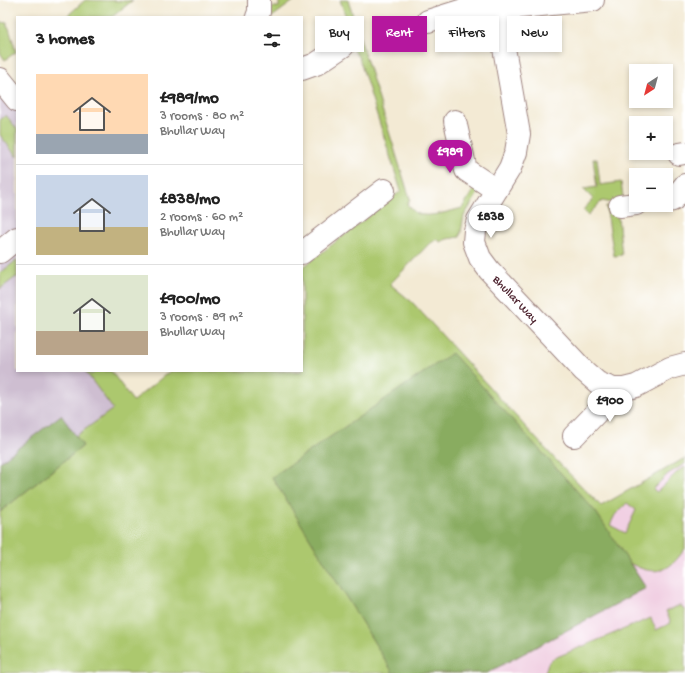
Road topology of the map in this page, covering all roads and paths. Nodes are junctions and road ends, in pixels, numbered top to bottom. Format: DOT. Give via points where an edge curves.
graph roads {
  1 [pos="259,0"];
  2 [pos="593,0"];
  3 [pos="499,4"];
  4 [pos="450,7"];
  5 [pos="257,16"];
  6 [pos="428,21"];
  7 [pos="334,52"];
  8 [pos="303,69"];
  9 [pos="0,79"];
  10 [pos="16,99"];
  11 [pos="455,121"];
  12 [pos="685,185"];
  13 [pos="384,190"];
  14 [pos="496,190"];
  15 [pos="673,200"];
  16 [pos="16,239"];
  17 [pos="0,252"];
  18 [pos="303,252"];
  19 [pos="685,364"];
  20 [pos="610,388"];
  21 [pos="574,436"];
  1 -- 5 [label="street"];
  2 -- 3 [label="street"];
  3 -- 4 [label="street"];
  3 -- 14 [label="street, Bhullar Way" via="501,31 520,134 510,168"];
  4 -- 6 [label="street"];
  7 -- 8 [label="street" via="316,64"];
  9 -- 10 [label="street"];
  11 -- 14 [label="street" via="466,170"];
  12 -- 15 [label="street"];
  13 -- 18 [label="street"];
  14 -- 20 [label="street, Bhullar Way" via="478,220 475,231 474,242 480,258 584,371 598,383"];
  16 -- 17 [label="street"];
  19 -- 20 [label="street" via="670,368 636,386 624,389"];
  20 -- 21 [label="street" via="602,407"];
}
